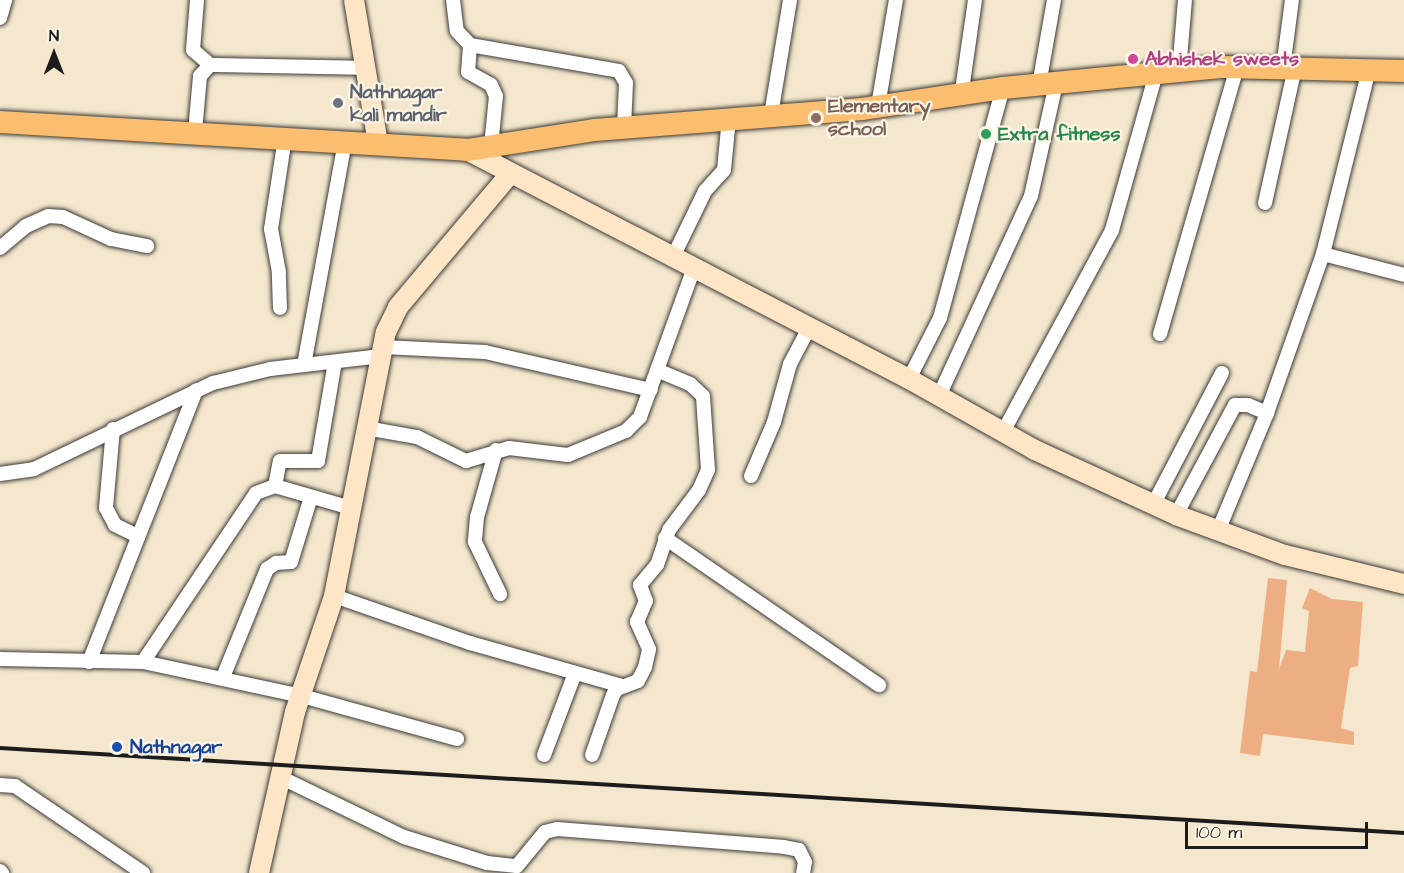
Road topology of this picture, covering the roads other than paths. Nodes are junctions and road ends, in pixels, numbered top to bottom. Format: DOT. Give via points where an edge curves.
graph roads {
  1 [pos="5,0"];
  2 [pos="197,0"];
  3 [pos="354,0"];
  4 [pos="453,0"];
  5 [pos="790,0"];
  6 [pos="896,0"];
  7 [pos="975,0"];
  8 [pos="1054,0"];
  9 [pos="1185,0"];
  10 [pos="1292,0"];
  11 [pos="0,18"];
  12 [pos="470,45"];
  13 [pos="210,64"];
  14 [pos="1237,67"];
  15 [pos="365,68"];
  16 [pos="1289,68"];
  17 [pos="1369,70"];
  18 [pos="1404,71"];
  19 [pos="1168,72"];
  20 [pos="1048,84"];
  21 [pos="1003,88"];
  22 [pos="961,97"];
  23 [pos="878,106"];
  24 [pos="771,115"];
  25 [pos="729,118"];
  26 [pos="0,122"];
  27 [pos="624,127"];
  28 [pos="195,132"];
  29 [pos="285,137"];
  30 [pos="345,141"];
  31 [pos="378,143"];
  32 [pos="491,146"];
  33 [pos="467,150"];
  34 [pos="510,174"];
  35 [pos="1265,203"];
  36 [pos="147,246"];
  37 [pos="0,248"];
  38 [pos="1323,254"];
  39 [pos="672,257"];
  40 [pos="694,268"];
  41 [pos="1404,275"];
  42 [pos="280,308"];
  43 [pos="809,328"];
  44 [pos="1160,333"];
  45 [pos="382,352"];
  46 [pos="335,362"];
  47 [pos="304,365"];
  48 [pos="659,371"];
  49 [pos="1222,373"];
  50 [pos="909,379"];
  51 [pos="196,390"];
  52 [pos="651,390"];
  53 [pos="939,396"];
  54 [pos="1267,413"];
  55 [pos="366,428"];
  56 [pos="114,429"];
  57 [pos="1003,432"];
  58 [pos="496,450"];
  59 [pos="0,474"];
  60 [pos="752,476"];
  61 [pos="275,486"];
  62 [pos="311,497"];
  63 [pos="1153,505"];
  64 [pos="351,508"];
  65 [pos="1176,515"];
  66 [pos="1218,531"];
  67 [pos="138,536"];
  68 [pos="665,538"];
  69 [pos="1404,584"];
  70 [pos="500,594"];
  71 [pos="334,596"];
  72 [pos="0,659"];
  73 [pos="89,662"];
  74 [pos="143,662"];
  75 [pos="575,673"];
  76 [pos="223,677"];
  77 [pos="879,685"];
  78 [pos="622,686"];
  79 [pos="302,696"];
  80 [pos="458,739"];
  81 [pos="544,755"];
  82 [pos="592,755"];
  83 [pos="282,778"];
  84 [pos="0,785"];
  85 [pos="528,857"];
  86 [pos="125,868"];
  87 [pos="143,873"];
  88 [pos="259,873"];
  89 [pos="524,873"];
  90 [pos="803,873"];
  1 -- 11 [label="street"];
  2 -- 13 [label="street" via="193,50"];
  3 -- 15 [label="main road"];
  4 -- 12 [label="street" via="457,31"];
  5 -- 24 [label="street"];
  6 -- 23 [label="street"];
  7 -- 22 [label="street"];
  8 -- 20 [label="street"];
  9 -- 19 [label="street"];
  10 -- 16 [label="street"];
  12 -- 27 [label="street" via="620,71 626,83"];
  12 -- 32 [label="street" via="468,72 491,85 496,96"];
  13 -- 15 [label="street"];
  13 -- 28 [label="street" via="200,76"];
  14 -- 16 [label="main road"];
  14 -- 19 [label="main road"];
  14 -- 44 [label="street"];
  15 -- 31 [label="main road"];
  16 -- 17 [label="main road"];
  16 -- 35 [label="street"];
  17 -- 18 [label="main road"];
  17 -- 38 [label="street"];
  19 -- 20 [label="main road"];
  19 -- 57 [label="street" via="1112,230"];
  20 -- 21 [label="main road"];
  20 -- 53 [label="street" via="1031,196"];
  21 -- 22 [label="main road"];
  21 -- 50 [label="street" via="940,318"];
  22 -- 23 [label="main road"];
  23 -- 24 [label="main road"];
  24 -- 25 [label="main road"];
  25 -- 27 [label="main road"];
  25 -- 39 [label="street" via="724,170 705,191"];
  26 -- 28 [label="main road"];
  27 -- 32 [label="main road"];
  28 -- 29 [label="main road"];
  29 -- 30 [label="main road"];
  29 -- 42 [label="street" via="271,229 279,272"];
  30 -- 31 [label="main road"];
  30 -- 47 [label="street"];
  31 -- 33 [label="main road"];
  32 -- 33 [label="main road"];
  33 -- 34 [label="main road"];
  34 -- 39 [label="main road"];
  34 -- 45 [label="main road" via="398,307"];
  36 -- 37 [label="street" via="111,239 63,217 48,216 26,226"];
  38 -- 41 [label="street"];
  38 -- 54 [label="street"];
  39 -- 40 [label="main road"];
  40 -- 43 [label="main road"];
  40 -- 48 [label="street"];
  43 -- 50 [label="main road"];
  43 -- 60 [label="street" via="790,364 774,422"];
  45 -- 46 [label="street"];
  45 -- 52 [label="street" via="485,352"];
  45 -- 55 [label="main road"];
  46 -- 47 [label="street"];
  46 -- 61 [label="street" via="318,461 280,461"];
  47 -- 51 [label="street" via="239,375"];
  48 -- 52 [label="street"];
  48 -- 68 [label="street" via="690,384 703,396 709,459 699,490"];
  49 -- 63 [label="street"];
  50 -- 53 [label="main road"];
  51 -- 56 [label="street"];
  51 -- 67 [label="street"];
  52 -- 58 [label="street" via="640,417 626,430 568,455"];
  53 -- 57 [label="main road"];
  54 -- 65 [label="street" via="1248,405 1235,405"];
  54 -- 66 [label="street"];
  55 -- 58 [label="street" via="417,437 466,461"];
  55 -- 64 [label="main road"];
  56 -- 59 [label="street" via="34,469"];
  56 -- 67 [label="street" via="106,508 115,525"];
  57 -- 63 [label="main road"];
  58 -- 70 [label="street" via="477,517 475,542"];
  61 -- 62 [label="street"];
  61 -- 74 [label="street" via="264,488 248,504"];
  62 -- 64 [label="street"];
  62 -- 76 [label="street" via="291,562 276,563 267,569"];
  63 -- 65 [label="main road"];
  64 -- 71 [label="main road"];
  65 -- 66 [label="main road"];
  66 -- 69 [label="main road" via="1285,555"];
  67 -- 73 [label="street"];
  68 -- 77 [label="street"];
  68 -- 78 [label="street" via="657,565 639,589 645,602 638,630 649,649 645,667 638,681"];
  71 -- 75 [label="street" via="461,640"];
  71 -- 79 [label="main road"];
  72 -- 73 [label="street"];
  73 -- 74 [label="street"];
  74 -- 76 [label="street"];
  75 -- 78 [label="street"];
  75 -- 81 [label="street"];
  76 -- 79 [label="street"];
  78 -- 82 [label="street" via="613,695"];
  79 -- 80 [label="street"];
  79 -- 83 [label="main road"];
  83 -- 85 [label="street" via="404,837 503,866 517,866"];
  83 -- 88 [label="main road"];
  84 -- 86 [label="street" via="15,786"];
  85 -- 89 [label="street"];
  85 -- 90 [label="street" via="544,832 557,829 784,847 799,850 806,862"];
  86 -- 87 [label="street"];
}
